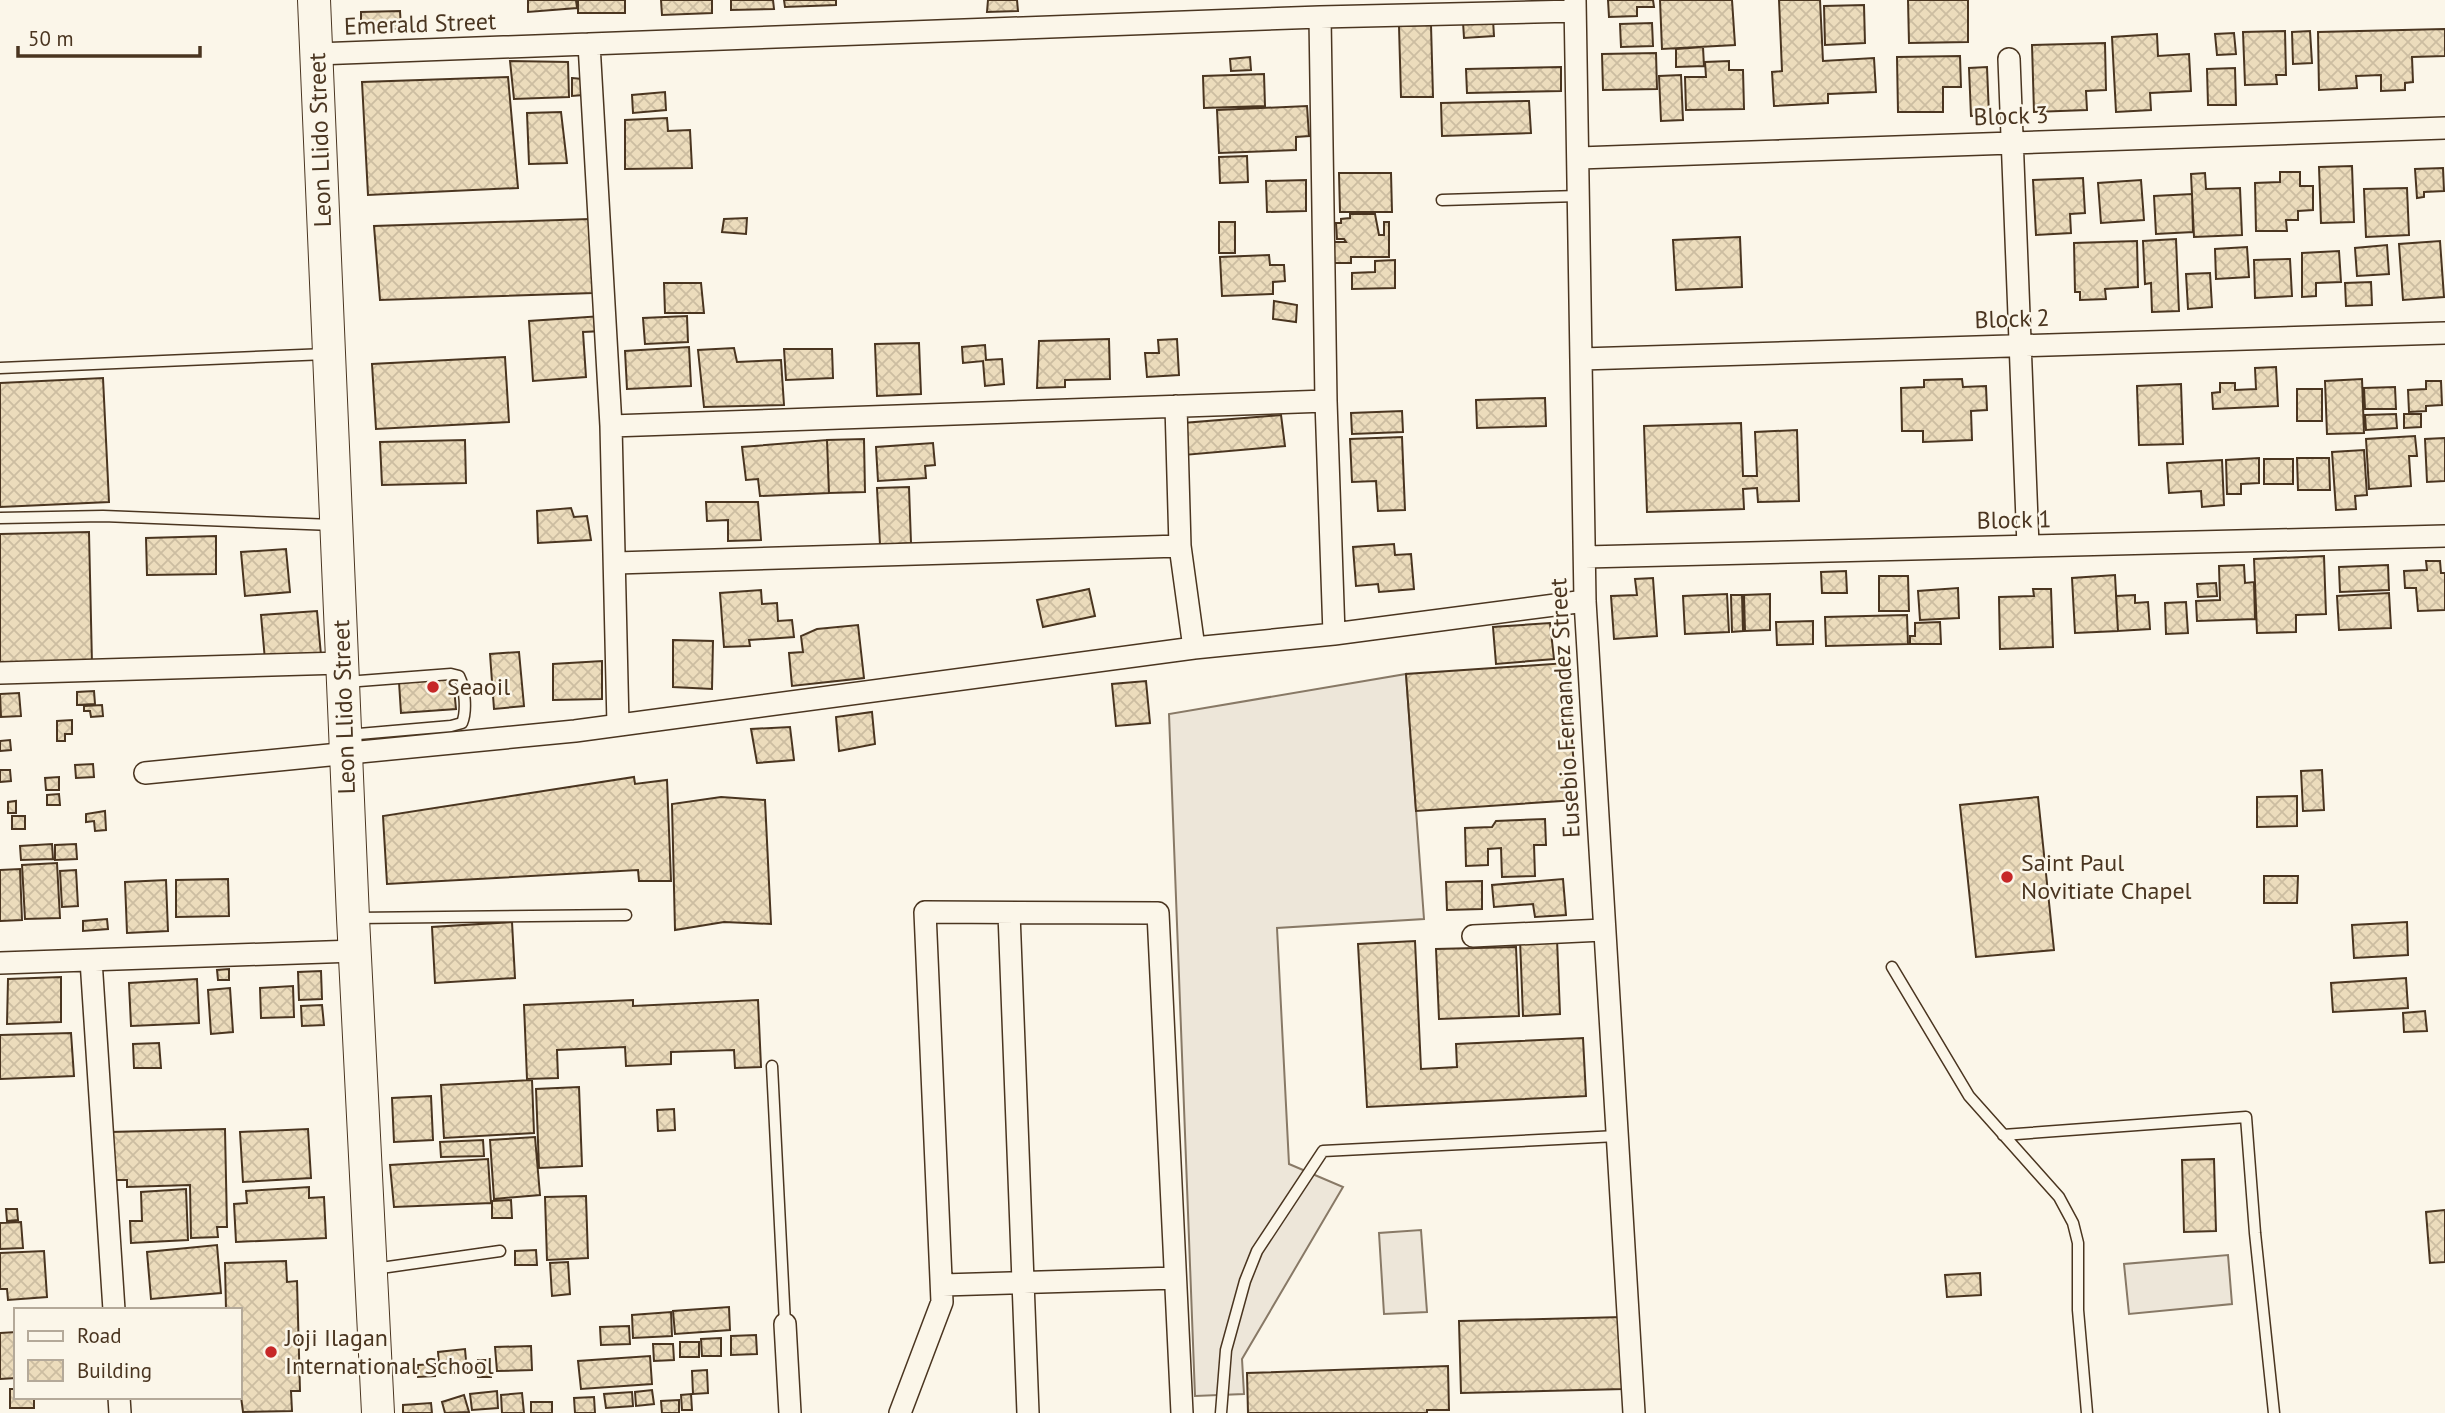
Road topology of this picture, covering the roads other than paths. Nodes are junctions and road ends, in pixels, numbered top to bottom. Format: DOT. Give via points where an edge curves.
graph roads {
  1 [pos="314,0"];
  2 [pos="1575,5"];
  3 [pos="1320,17"];
  4 [pos="589,44"];
  5 [pos="316,54"];
  6 [pos="2009,59"];
  7 [pos="2445,128"];
  8 [pos="2012,143"];
  9 [pos="1579,158"];
  10 [pos="1579,195"];
  11 [pos="1441,200"];
  12 [pos="2445,333"];
  13 [pos="2020,345"];
  14 [pos="329,354"];
  15 [pos="1581,359"];
  16 [pos="0,368"];
  17 [pos="1326,401"];
  18 [pos="1176,406"];
  19 [pos="611,426"];
  20 [pos="0,518"];
  21 [pos="336,525"];
  22 [pos="2445,536"];
  23 [pos="1180,545"];
  24 [pos="2028,546"];
  25 [pos="1585,557"];
  26 [pos="616,563"];
  27 [pos="1586,601"];
  28 [pos="1334,634"];
  29 [pos="1194,648"];
  30 [pos="0,673"];
  31 [pos="343,673"];
  32 [pos="618,725"];
  33 [pos="346,745"];
  34 [pos="145,774"];
  35 [pos="1009,912"];
  36 [pos="626,915"];
  37 [pos="353,918"];
  38 [pos="1603,930"];
  39 [pos="1473,936"];
  40 [pos="355,951"];
  41 [pos="91,960"];
  42 [pos="0,963"];
  43 [pos="1892,967"];
  44 [pos="772,1066"];
  45 [pos="2003,1135"];
  46 [pos="1617,1136"];
  47 [pos="500,1251"];
  48 [pos="371,1269"];
  49 [pos="1175,1278"];
  50 [pos="1023,1282"];
  51 [pos="943,1285"];
  52 [pos="114,1308"];
  53 [pos="785,1324"];
  54 [pos="378,1413"];
  55 [pos="790,1413"];
  56 [pos="900,1413"];
  57 [pos="1027,1413"];
  58 [pos="1182,1413"];
  59 [pos="1221,1413"];
  60 [pos="1634,1413"];
  61 [pos="2087,1413"];
  62 [pos="2274,1413"];
  1 -- 5 [label="main road, Leon Llido Street"];
  2 -- 3 [label="street, Emerald Street"];
  2 -- 9 [label="street, Eusebio Fernandez Street"];
  3 -- 4 [label="street, Emerald Street"];
  3 -- 17 [label="street"];
  4 -- 5 [label="street, Emerald Street"];
  4 -- 19 [label="street"];
  5 -- 14 [label="main road, Leon Llido Street"];
  6 -- 8 [label="street"];
  7 -- 8 [label="street, Block 3"];
  8 -- 9 [label="street, Block 3"];
  8 -- 13 [label="street"];
  9 -- 10 [label="street, Eusebio Fernandez Street"];
  10 -- 11 [label="lane"];
  10 -- 15 [label="street, Eusebio Fernandez Street"];
  12 -- 13 [label="street, Block 2"];
  13 -- 15 [label="street, Block 2"];
  13 -- 24 [label="street"];
  14 -- 16 [label="lane"];
  14 -- 21 [label="main road, Leon Llido Street"];
  15 -- 25 [label="street, Eusebio Fernandez Street"];
  17 -- 18 [label="street"];
  17 -- 28 [label="street"];
  18 -- 19 [label="street"];
  18 -- 23 [label="street"];
  19 -- 26 [label="street"];
  20 -- 21 [label="lane" via="103,516"];
  21 -- 31 [label="main road, Leon Llido Street"];
  22 -- 24 [label="street, Block 1"];
  23 -- 26 [label="street"];
  23 -- 29 [label="street"];
  24 -- 25 [label="street, Block 1"];
  25 -- 27 [label="street, Eusebio Fernandez Street"];
  26 -- 32 [label="street"];
  27 -- 28 [label="street"];
  27 -- 38 [label="street, Eusebio Fernandez Street"];
  28 -- 29 [label="street"];
  29 -- 32 [label="street"];
  30 -- 31 [label="street"];
  31 -- 33 [label="main road, Leon Llido Street"];
  31 -- 33 [label="lane" via="451,674 463,682 462,723"];
  32 -- 33 [label="street"];
  33 -- 34 [label="street"];
  33 -- 37 [label="main road, Leon Llido Street"];
  35 -- 49 [label="street" via="1158,913"];
  35 -- 50 [label="street"];
  35 -- 51 [label="street" via="925,912"];
  36 -- 37 [label="lane"];
  37 -- 40 [label="main road, Leon Llido Street"];
  38 -- 39 [label="street"];
  38 -- 46 [label="street, Eusebio Fernandez Street"];
  40 -- 41 [label="street"];
  40 -- 48 [label="main road, Leon Llido Street"];
  41 -- 42 [label="street"];
  41 -- 52 [label="street"];
  43 -- 45 [label="lane" via="1951,1072"];
  44 -- 53 [label="lane"];
  45 -- 61 [label="lane" via="2059,1197 2073,1223 2078,1243 2078,1310"];
  45 -- 62 [label="lane" via="2246,1116"];
  46 -- 59 [label="lane" via="1323,1151 1257,1251 1245,1280 1226,1350"];
  46 -- 60 [label="street, Eusebio Fernandez Street"];
  47 -- 48 [label="lane"];
  48 -- 54 [label="main road, Leon Llido Street"];
  49 -- 50 [label="street"];
  49 -- 58 [label="street"];
  50 -- 51 [label="street"];
  50 -- 57 [label="street"];
  51 -- 56 [label="street" via="933,1332"];
  53 -- 55 [label="street"];
}
